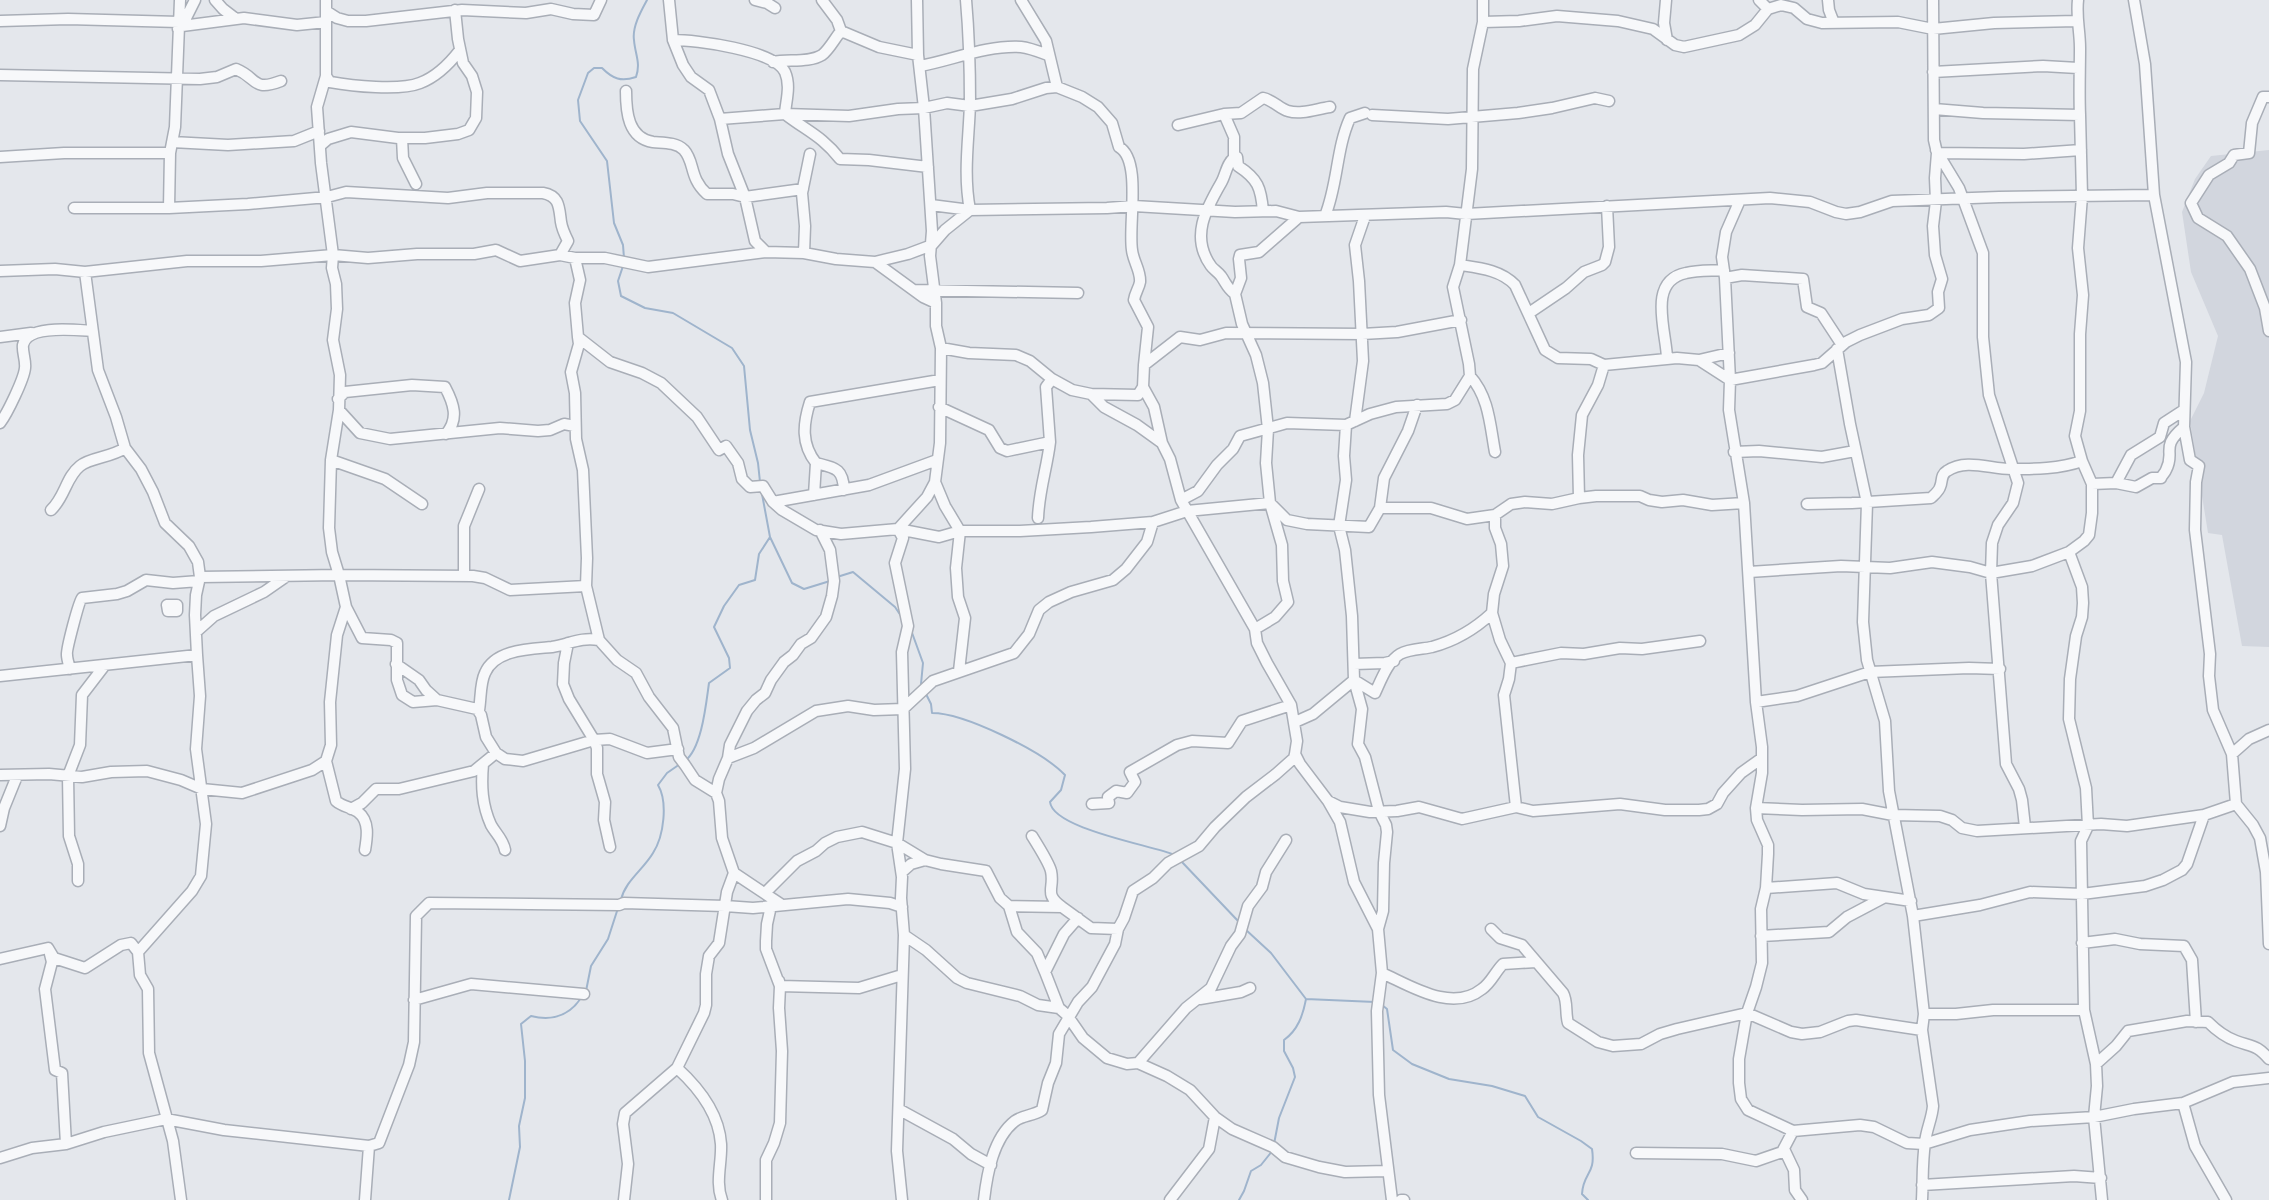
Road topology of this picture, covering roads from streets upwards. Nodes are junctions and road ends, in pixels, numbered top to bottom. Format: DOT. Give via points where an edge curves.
graph roads {
  1 [pos="180,0"];
  2 [pos="195,0"];
  3 [pos="215,0"];
  4 [pos="601,0"];
  5 [pos="755,0"];
  6 [pos="822,0"];
  7 [pos="917,0"];
  8 [pos="966,0"];
  9 [pos="1021,0"];
  10 [pos="1483,0"];
  11 [pos="1666,0"];
  12 [pos="1759,0"];
  13 [pos="1828,0"];
  14 [pos="1933,0"];
  15 [pos="2078,0"];
  16 [pos="2134,0"];
  17 [pos="671,2"];
  18 [pos="776,8"];
  19 [pos="1768,9"];
  20 [pos="455,10"];
  21 [pos="236,19"];
  22 [pos="0,21"];
  23 [pos="2077,21"];
  24 [pos="326,22"];
  25 [pos="1483,22"];
  26 [pos="1834,23"];
  27 [pos="180,26"];
  28 [pos="1933,29"];
  29 [pos="840,32"];
  30 [pos="673,40"];
  31 [pos="1667,40"];
  32 [pos="460,50"];
  33 [pos="970,52"];
  34 [pos="1048,55"];
  35 [pos="919,61"];
  36 [pos="773,62"];
  37 [pos="2078,68"];
  38 [pos="1933,72"];
  39 [pos="0,75"];
  40 [pos="326,76"];
  41 [pos="176,80"];
  42 [pos="281,81"];
  43 [pos="1058,87"];
  44 [pos="626,91"];
  45 [pos="2269,97"];
  46 [pos="1610,101"];
  47 [pos="970,106"];
  48 [pos="1330,107"];
  49 [pos="924,108"];
  50 [pos="1934,109"];
  51 [pos="785,114"];
  52 [pos="1224,114"];
  53 [pos="2080,115"];
  54 [pos="1473,117"];
  55 [pos="720,119"];
  56 [pos="1178,125"];
  57 [pos="319,131"];
  58 [pos="402,138"];
  59 [pos="321,145"];
  60 [pos="171,148"];
  61 [pos="1936,148"];
  62 [pos="2081,150"];
  63 [pos="810,154"];
  64 [pos="0,157"];
  65 [pos="1237,157"];
  66 [pos="928,167"];
  67 [pos="416,184"];
  68 [pos="803,189"];
  69 [pos="2154,195"];
  70 [pos="2082,196"];
  71 [pos="327,197"];
  72 [pos="745,197"];
  73 [pos="1963,199"];
  74 [pos="1740,200"];
  75 [pos="1936,201"];
  76 [pos="931,205"];
  77 [pos="1134,206"];
  78 [pos="1607,206"];
  79 [pos="74,208"];
  80 [pos="169,208"];
  81 [pos="970,210"];
  82 [pos="1205,210"];
  83 [pos="1263,211"];
  84 [pos="1466,214"];
  85 [pos="1325,216"];
  86 [pos="1365,216"];
  87 [pos="1299,218"];
  88 [pos="932,245"];
  89 [pos="766,252"];
  90 [pos="804,253"];
  91 [pos="333,255"];
  92 [pos="560,255"];
  93 [pos="575,258"];
  94 [pos="875,262"];
  95 [pos="1460,265"];
  96 [pos="0,271"];
  97 [pos="85,272"];
  98 [pos="1725,274"];
  99 [pos="914,290"];
  100 [pos="935,292"];
  101 [pos="1078,293"];
  102 [pos="1235,294"];
  103 [pos="936,303"];
  104 [pos="1529,313"];
  105 [pos="1461,320"];
  106 [pos="92,331"];
  107 [pos="2269,331"];
  108 [pos="31,333"];
  109 [pos="1245,334"];
  110 [pos="1362,334"];
  111 [pos="0,337"];
  112 [pos="578,337"];
  113 [pos="1840,347"];
  114 [pos="941,348"];
  115 [pos="1729,353"];
  116 [pos="1667,360"];
  117 [pos="1699,360"];
  118 [pos="1144,365"];
  119 [pos="1604,365"];
  120 [pos="1470,376"];
  121 [pos="1052,379"];
  122 [pos="940,380"];
  123 [pos="1730,380"];
  124 [pos="1143,387"];
  125 [pos="1091,394"];
  126 [pos="339,405"];
  127 [pos="1417,405"];
  128 [pos="939,407"];
  129 [pos="2184,410"];
  130 [pos="0,423"];
  131 [pos="1351,423"];
  132 [pos="575,426"];
  133 [pos="2184,427"];
  134 [pos="1268,429"];
  135 [pos="446,434"];
  136 [pos="1050,442"];
  137 [pos="1161,443"];
  138 [pos="124,448"];
  139 [pos="1855,451"];
  140 [pos="1496,452"];
  141 [pos="1734,452"];
  142 [pos="331,460"];
  143 [pos="937,460"];
  144 [pos="2082,461"];
  145 [pos="816,463"];
  146 [pos="2012,469"];
  147 [pos="935,482"];
  148 [pos="2116,483"];
  149 [pos="2092,484"];
  150 [pos="478,489"];
  151 [pos="844,490"];
  152 [pos="814,495"];
  153 [pos="1579,498"];
  154 [pos="1181,500"];
  155 [pos="773,502"];
  156 [pos="1744,502"];
  157 [pos="1867,502"];
  158 [pos="1270,503"];
  159 [pos="422,504"];
  160 [pos="1807,504"];
  161 [pos="1380,508"];
  162 [pos="51,510"];
  163 [pos="1187,511"];
  164 [pos="1495,515"];
  165 [pos="1038,518"];
  166 [pos="1153,522"];
  167 [pos="1339,526"];
  168 [pos="898,529"];
  169 [pos="820,530"];
  170 [pos="960,531"];
  171 [pos="2069,552"];
  172 [pos="1863,567"];
  173 [pos="1749,572"];
  174 [pos="1991,573"];
  175 [pos="339,574"];
  176 [pos="287,576"];
  177 [pos="464,576"];
  178 [pos="199,579"];
  179 [pos="586,586"];
  180 [pos="346,608"];
  181 [pos="1492,613"];
  182 [pos="595,627"];
  183 [pos="1255,629"];
  184 [pos="196,632"];
  185 [pos="586,638"];
  186 [pos="599,640"];
  187 [pos="1700,641"];
  188 [pos="568,642"];
  189 [pos="197,655"];
  190 [pos="1394,661"];
  191 [pos="1511,663"];
  192 [pos="396,664"];
  193 [pos="1354,664"];
  194 [pos="105,665"];
  195 [pos="70,669"];
  196 [pos="2000,669"];
  197 [pos="958,671"];
  198 [pos="1870,672"];
  199 [pos="0,676"];
  200 [pos="1354,680"];
  201 [pos="437,700"];
  202 [pos="1756,702"];
  203 [pos="1291,705"];
  204 [pos="903,709"];
  205 [pos="479,710"];
  206 [pos="1295,722"];
  207 [pos="2269,730"];
  208 [pos="594,740"];
  209 [pos="495,753"];
  210 [pos="1295,754"];
  211 [pos="2232,754"];
  212 [pos="681,757"];
  213 [pos="728,758"];
  214 [pos="1762,758"];
  215 [pos="326,761"];
  216 [pos="483,764"];
  217 [pos="0,776"];
  218 [pos="17,776"];
  219 [pos="68,776"];
  220 [pos="202,789"];
  221 [pos="716,793"];
  222 [pos="1328,801"];
  223 [pos="1092,804"];
  224 [pos="2236,804"];
  225 [pos="1516,807"];
  226 [pos="1756,808"];
  227 [pos="351,809"];
  228 [pos="1379,811"];
  229 [pos="1893,814"];
  230 [pos="2204,815"];
  231 [pos="0,826"];
  232 [pos="2073,826"];
  233 [pos="2088,826"];
  234 [pos="2025,827"];
  235 [pos="1032,836"];
  236 [pos="1286,840"];
  237 [pos="2081,841"];
  238 [pos="897,843"];
  239 [pos="610,847"];
  240 [pos="365,850"];
  241 [pos="505,850"];
  242 [pos="926,860"];
  243 [pos="902,872"];
  244 [pos="734,873"];
  245 [pos="78,881"];
  246 [pos="1766,888"];
  247 [pos="765,893"];
  248 [pos="2082,894"];
  249 [pos="1883,898"];
  250 [pos="1911,902"];
  251 [pos="777,905"];
  252 [pos="725,906"];
  253 [pos="1009,906"];
  254 [pos="1062,906"];
  255 [pos="902,907"];
  256 [pos="1913,916"];
  257 [pos="1078,918"];
  258 [pos="1118,929"];
  259 [pos="1378,929"];
  260 [pos="1491,929"];
  261 [pos="904,935"];
  262 [pos="1761,936"];
  263 [pos="2269,937"];
  264 [pos="2082,943"];
  265 [pos="2269,944"];
  266 [pos="48,948"];
  267 [pos="138,952"];
  268 [pos="768,953"];
  269 [pos="0,959"];
  270 [pos="1536,962"];
  271 [pos="1046,972"];
  272 [pos="1382,973"];
  273 [pos="903,975"];
  274 [pos="1407,984"];
  275 [pos="780,986"];
  276 [pos="1250,988"];
  277 [pos="584,994"];
  278 [pos="1379,996"];
  279 [pos="1196,999"];
  280 [pos="414,1000"];
  281 [pos="1059,1008"];
  282 [pos="2084,1010"];
  283 [pos="1747,1013"];
  284 [pos="1924,1014"];
  285 [pos="1068,1017"];
  286 [pos="2196,1022"];
  287 [pos="1922,1030"];
  288 [pos="2269,1059"];
  289 [pos="1138,1063"];
  290 [pos="2096,1064"];
  291 [pos="677,1068"];
  292 [pos="2269,1078"];
  293 [pos="2183,1103"];
  294 [pos="900,1110"];
  295 [pos="1215,1117"];
  296 [pos="2094,1117"];
  297 [pos="166,1119"];
  298 [pos="1793,1131"];
  299 [pos="66,1144"];
  300 [pos="1924,1144"];
  301 [pos="369,1146"];
  302 [pos="1784,1149"];
  303 [pos="1636,1153"];
  304 [pos="0,1158"];
  305 [pos="991,1165"];
  306 [pos="1386,1171"];
  307 [pos="2101,1178"];
  308 [pos="1922,1185"];
  309 [pos="181,1200"];
  310 [pos="365,1200"];
  311 [pos="624,1200"];
  312 [pos="723,1200"];
  313 [pos="766,1200"];
  314 [pos="902,1200"];
  315 [pos="984,1200"];
  316 [pos="1170,1200"];
  317 [pos="1392,1200"];
  318 [pos="1802,1200"];
  319 [pos="1922,1200"];
  320 [pos="2102,1200"];
  321 [pos="2226,1200"];
  1 -- 27 [label="street"];
  2 -- 27 [label="street"];
  3 -- 21 [label="street"];
  4 -- 20 [label="street" via="594,15 586,16 551,9 526,13"];
  5 -- 18 [label="street"];
  6 -- 29 [label="street" via="837,20"];
  7 -- 35 [label="street"];
  8 -- 33 [label="street"];
  9 -- 34 [label="street" via="1046,41"];
  10 -- 25 [label="street"];
  11 -- 31 [label="street"];
  12 -- 19 [label="street"];
  13 -- 26 [label="street"];
  14 -- 28 [label="street"];
  15 -- 23 [label="street"];
  16 -- 69 [label="street" via="2145,64"];
  17 -- 30 [label="street"];
  19 -- 26 [label="street" via="1788,5 1807,18"];
  19 -- 31 [label="street" via="1755,25 1739,35 1684,47"];
  20 -- 24 [label="street" via="348,21 326,11 326,0 326,11"];
  20 -- 32 [label="street"];
  21 -- 24 [label="street" via="297,25"];
  21 -- 27 [label="street"];
  22 -- 27 [label="street" via="68,19"];
  23 -- 28 [label="street"];
  23 -- 37 [label="street"];
  24 -- 40 [label="street"];
  25 -- 31 [label="street" via="1557,16 1608,20 1653,29"];
  25 -- 54 [label="street" via="1473,69"];
  26 -- 28 [label="street" via="1898,22"];
  27 -- 41 [label="street"];
  28 -- 38 [label="street"];
  29 -- 35 [label="street"];
  29 -- 36 [label="street" via="822,54"];
  30 -- 36 [label="street" via="720,45"];
  30 -- 55 [label="street" via="682,65 709,90"];
  32 -- 40 [label="street" via="439,72 420,84 349,86 330,82"];
  32 -- 58 [label="street" via="477,92 474,124 458,134"];
  33 -- 34 [label="street" via="1022,47"];
  33 -- 35 [label="street" via="938,63"];
  33 -- 47 [label="street"];
  34 -- 43 [label="street"];
  35 -- 49 [label="street"];
  36 -- 51 [label="street" via="784,70 787,81"];
  37 -- 38 [label="street"];
  37 -- 53 [label="street"];
  38 -- 50 [label="street"];
  39 -- 41 [label="street"];
  40 -- 57 [label="street" via="317,107"];
  41 -- 42 [label="street" via="217,77 236,69 263,86"];
  41 -- 60 [label="street"];
  43 -- 47 [label="street"];
  43 -- 77 [label="street" via="1098,106 1112,123 1119,147 1131,165"];
  44 -- 72 [label="street" via="631,127 639,137 682,148 697,185 707,194"];
  45 -- 107 [label="street" via="2264,97 2252,123 2249,153 2234,155 2229,163 2209,175 2191,203 2198,218 2227,236 2250,269"];
  46 -- 54 [label="street" via="1595,98 1552,108"];
  47 -- 49 [label="street" via="947,103"];
  47 -- 81 [label="street"];
  48 -- 52 [label="street" via="1286,111 1278,103 1263,98 1241,113"];
  49 -- 51 [label="street" via="849,116"];
  49 -- 66 [label="street"];
  50 -- 53 [label="street"];
  50 -- 61 [label="street"];
  51 -- 55 [label="street"];
  51 -- 66 [label="street" via="830,145 840,159"];
  52 -- 56 [label="street"];
  52 -- 82 [label="street" via="1233,137 1234,158"];
  53 -- 62 [label="street"];
  54 -- 84 [label="street"];
  54 -- 85 [label="street" via="1368,114 1350,118"];
  55 -- 72 [label="street" via="728,154"];
  57 -- 59 [label="street"];
  57 -- 60 [label="street" via="294,141"];
  58 -- 59 [label="street" via="351,132"];
  58 -- 67 [label="street" via="403,158"];
  59 -- 71 [label="street"];
  60 -- 64 [label="street"];
  60 -- 80 [label="street"];
  61 -- 62 [label="street" via="2024,154"];
  61 -- 73 [label="street"];
  61 -- 75 [label="street"];
  62 -- 70 [label="street"];
  63 -- 68 [label="street"];
  65 -- 83 [label="street" via="1238,166 1258,184"];
  66 -- 76 [label="street"];
  68 -- 72 [label="street"];
  68 -- 90 [label="street"];
  69 -- 70 [label="street"];
  69 -- 129 [label="street" via="2186,362"];
  70 -- 73 [label="street"];
  70 -- 144 [label="street" via="2078,248 2083,295 2080,411 2075,436"];
  71 -- 80 [label="street"];
  71 -- 91 [label="street"];
  71 -- 92 [label="street" via="346,192 448,198 509,192 551,194 560,205 562,230 568,241"];
  72 -- 89 [label="street" via="755,241"];
  73 -- 75 [label="street"];
  73 -- 146 [label="street" via="1983,253 1983,337 1989,395"];
  74 -- 75 [label="street" via="1810,202 1846,214 1892,201"];
  74 -- 78 [label="street"];
  74 -- 98 [label="street" via="1726,232 1722,257"];
  75 -- 113 [label="street" via="1935,255 1942,279 1939,308 1929,315 1879,327"];
  76 -- 81 [label="street"];
  76 -- 88 [label="street"];
  77 -- 81 [label="street"];
  77 -- 82 [label="street"];
  77 -- 118 [label="street" via="1130,236 1140,277 1134,300 1148,327"];
  78 -- 84 [label="street"];
  78 -- 104 [label="street" via="1609,247 1605,262 1584,272"];
  79 -- 80 [label="street"];
  81 -- 88 [label="street"];
  82 -- 83 [label="street"];
  82 -- 102 [label="street" via="1200,235 1203,251"];
  83 -- 87 [label="street"];
  84 -- 86 [label="street"];
  84 -- 95 [label="street"];
  85 -- 86 [label="street"];
  85 -- 87 [label="street"];
  86 -- 110 [label="street" via="1355,245"];
  87 -- 102 [label="street" via="1260,252 1239,256 1241,278"];
  88 -- 94 [label="street"];
  88 -- 100 [label="street"];
  89 -- 90 [label="street"];
  89 -- 93 [label="street" via="648,267 605,258"];
  90 -- 94 [label="street"];
  91 -- 92 [label="street" via="368,258 496,250 520,261"];
  91 -- 97 [label="street" via="261,261 187,261"];
  91 -- 126 [label="street" via="337,309 333,340 340,375"];
  92 -- 93 [label="street"];
  93 -- 112 [label="street" via="580,280 575,303"];
  94 -- 99 [label="street"];
  95 -- 104 [label="street" via="1509,278"];
  95 -- 105 [label="street" via="1453,287"];
  96 -- 97 [label="street"];
  97 -- 106 [label="street"];
  98 -- 113 [label="street" via="1803,279 1807,307 1821,313"];
  98 -- 115 [label="street"];
  98 -- 116 [label="street" via="1686,273 1669,284 1662,296 1661,310"];
  99 -- 100 [label="street"];
  99 -- 103 [label="street"];
  100 -- 101 [label="street"];
  100 -- 103 [label="street"];
  102 -- 109 [label="street"];
  103 -- 114 [label="street"];
  104 -- 119 [label="street" via="1545,350 1558,358 1591,359"];
  105 -- 110 [label="street"];
  105 -- 120 [label="street"];
  106 -- 108 [label="street"];
  106 -- 138 [label="street" via="98,370"];
  108 -- 111 [label="street"];
  108 -- 130 [label="street" via="23,345 25,370"];
  109 -- 110 [label="street"];
  109 -- 118 [label="street" via="1226,333 1200,340 1180,337"];
  109 -- 134 [label="street" via="1263,382"];
  110 -- 131 [label="street" via="1363,361"];
  112 -- 132 [label="street" via="571,372"];
  112 -- 155 [label="street" via="610,362 661,383 697,417 719,450 726,446 738,463 742,479 750,487 764,486"];
  113 -- 123 [label="street" via="1822,363"];
  113 -- 139 [label="street"];
  114 -- 121 [label="street" via="1016,355"];
  114 -- 122 [label="street"];
  115 -- 117 [label="street"];
  115 -- 123 [label="street"];
  116 -- 117 [label="street"];
  116 -- 119 [label="street"];
  117 -- 123 [label="street"];
  118 -- 124 [label="street"];
  119 -- 153 [label="street" via="1582,415"];
  120 -- 127 [label="street" via="1455,400 1441,405"];
  120 -- 140 [label="street" via="1483,394"];
  121 -- 125 [label="street" via="1072,390"];
  121 -- 136 [label="street" via="1046,387"];
  122 -- 128 [label="street"];
  122 -- 145 [label="street" via="810,402 805,417 805,446"];
  123 -- 141 [label="street"];
  124 -- 125 [label="street" via="1137,395"];
  124 -- 137 [label="street" via="1154,407"];
  125 -- 137 [label="street" via="1104,407"];
  126 -- 135 [label="street" via="360,434 390,439"];
  126 -- 135 [label="street" via="345,392 412,384 445,387 455,412 453,426"];
  126 -- 142 [label="street"];
  127 -- 131 [label="street" via="1396,407"];
  127 -- 161 [label="street" via="1384,478"];
  128 -- 136 [label="street" via="989,430 1007,452"];
  128 -- 143 [label="street"];
  129 -- 133 [label="street"];
  129 -- 148 [label="street" via="2164,423 2160,437 2131,454"];
  131 -- 134 [label="street" via="1287,423"];
  131 -- 167 [label="street" via="1344,456 1346,480"];
  132 -- 135 [label="street"];
  132 -- 179 [label="street" via="583,470"];
  133 -- 148 [label="street" via="2169,444 2167,469 2161,478 2136,486"];
  133 -- 211 [label="street" via="2190,460 2199,466 2195,530 2213,710"];
  134 -- 154 [label="street" via="1240,436 1197,491"];
  134 -- 158 [label="street"];
  136 -- 165 [label="street"];
  137 -- 154 [label="street" via="1170,459"];
  138 -- 162 [label="street" via="80,466"];
  138 -- 178 [label="street" via="141,469 165,523 195,554"];
  139 -- 141 [label="street" via="1822,457"];
  139 -- 157 [label="street"];
  141 -- 156 [label="street"];
  142 -- 159 [label="street" via="385,479"];
  142 -- 175 [label="street" via="329,528"];
  143 -- 147 [label="street"];
  143 -- 151 [label="street"];
  144 -- 146 [label="street" via="2068,466"];
  144 -- 149 [label="street"];
  145 -- 151 [label="street" via="836,468 844,477"];
  145 -- 152 [label="street"];
  146 -- 157 [label="street" via="1965,464 1945,471 1940,489 1931,498"];
  146 -- 174 [label="street" via="2017,492 1992,543"];
  147 -- 168 [label="street"];
  147 -- 170 [label="street"];
  148 -- 149 [label="street"];
  149 -- 171 [label="street" via="2089,535"];
  150 -- 177 [label="street" via="464,526"];
  151 -- 152 [label="street"];
  152 -- 155 [label="street"];
  153 -- 156 [label="street" via="1640,495 1662,502"];
  153 -- 164 [label="street" via="1552,504 1511,504"];
  154 -- 163 [label="street"];
  155 -- 169 [label="street"];
  156 -- 173 [label="street"];
  157 -- 160 [label="street"];
  157 -- 172 [label="street"];
  158 -- 163 [label="street"];
  158 -- 167 [label="street" via="1287,520"];
  158 -- 183 [label="street" via="1282,545 1288,602 1275,617"];
  161 -- 164 [label="street" via="1431,508 1467,519"];
  161 -- 167 [label="street" via="1370,527"];
  163 -- 166 [label="street"];
  163 -- 183 [label="street"];
  164 -- 181 [label="street" via="1503,566"];
  166 -- 170 [label="street"];
  166 -- 197 [label="street" via="1147,542 1113,580 1049,602 1039,610 1029,634 1014,653"];
  167 -- 193 [label="street" via="1346,550"];
  168 -- 169 [label="street" via="860,534"];
  168 -- 170 [label="street" via="939,537"];
  168 -- 204 [label="street" via="903,538 896,563 908,626 902,652"];
  169 -- 213 [label="street" via="829,548 834,581 821,626 784,662 765,693 747,711 730,745"];
  170 -- 197 [label="street" via="956,568 958,597 965,618"];
  171 -- 174 [label="street" via="2032,566"];
  171 -- 233 [label="street" via="2082,587 2083,603 2070,678 2069,719 2086,788"];
  172 -- 173 [label="street"];
  172 -- 174 [label="street" via="1932,562"];
  172 -- 198 [label="street" via="1863,622"];
  173 -- 202 [label="street"];
  174 -- 196 [label="street"];
  175 -- 176 [label="street"];
  175 -- 177 [label="street"];
  175 -- 180 [label="street"];
  176 -- 178 [label="street"];
  176 -- 184 [label="street" via="214,616"];
  177 -- 179 [label="street" via="480,576 510,590"];
  178 -- 184 [label="street"];
  178 -- 195 [label="street" via="173,584 146,580 127,591 82,598 67,647"];
  179 -- 182 [label="street"];
  180 -- 192 [label="street" via="362,638 395,641"];
  180 -- 215 [label="street" via="337,635 330,702 331,745"];
  181 -- 190 [label="street" via="1462,634 1436,646 1400,654"];
  181 -- 191 [label="street"];
  182 -- 185 [label="street"];
  182 -- 186 [label="street"];
  183 -- 203 [label="street" via="1257,642"];
  184 -- 189 [label="street"];
  185 -- 186 [label="street"];
  185 -- 188 [label="street"];
  186 -- 212 [label="street" via="636,673 673,728"];
  187 -- 191 [label="street" via="1561,653"];
  188 -- 205 [label="street" via="512,653 495,661 485,672"];
  188 -- 208 [label="street" via="565,692"];
  189 -- 194 [label="street"];
  189 -- 220 [label="street" via="200,696 196,749"];
  190 -- 193 [label="street"];
  190 -- 200 [label="street" via="1375,693"];
  191 -- 225 [label="street" via="1504,695"];
  192 -- 201 [label="street"];
  192 -- 201 [label="street" via="402,695 413,702"];
  193 -- 200 [label="street"];
  194 -- 195 [label="street"];
  194 -- 219 [label="street" via="82,695 80,745"];
  195 -- 199 [label="street"];
  196 -- 198 [label="street"];
  196 -- 234 [label="street" via="2006,764 2019,789"];
  197 -- 204 [label="street" via="933,681"];
  198 -- 202 [label="street" via="1797,696"];
  198 -- 229 [label="street" via="1885,721"];
  200 -- 206 [label="street" via="1313,714"];
  200 -- 228 [label="street" via="1362,709 1358,744"];
  201 -- 205 [label="street"];
  202 -- 214 [label="street"];
  203 -- 206 [label="street"];
  203 -- 223 [label="street" via="1242,721 1228,743 1192,741 1164,752 1130,772 1135,782 1127,793 1116,791 1108,797 1109,803"];
  204 -- 213 [label="street" via="848,706 816,711 754,748"];
  204 -- 238 [label="street" via="905,769"];
  205 -- 209 [label="street"];
  206 -- 210 [label="street"];
  207 -- 211 [label="street" via="2249,739"];
  208 -- 209 [label="street" via="523,761 505,759"];
  208 -- 212 [label="street" via="620,742 647,753"];
  208 -- 239 [label="street"];
  209 -- 216 [label="street"];
  210 -- 222 [label="street"];
  210 -- 258 [label="street" via="1199,846 1168,863 1133,891"];
  211 -- 224 [label="street"];
  212 -- 221 [label="street" via="695,780"];
  213 -- 221 [label="street"];
  214 -- 225 [label="street" via="1741,773 1717,804 1708,809 1665,810 1620,804 1533,811"];
  214 -- 226 [label="street"];
  215 -- 220 [label="street" via="312,770 242,794"];
  215 -- 227 [label="street" via="336,801"];
  216 -- 227 [label="street" via="474,771 404,788 376,789"];
  216 -- 241 [label="street" via="482,796 492,828 502,839"];
  217 -- 218 [label="street"];
  218 -- 219 [label="street"];
  218 -- 231 [label="street"];
  219 -- 220 [label="street" via="147,771"];
  219 -- 245 [label="street" via="69,836 78,864"];
  220 -- 267 [label="street" via="206,824 201,876"];
  221 -- 244 [label="street" via="722,838"];
  222 -- 228 [label="street" via="1340,807"];
  222 -- 259 [label="street" via="1340,822 1354,882"];
  224 -- 230 [label="street"];
  224 -- 263 [label="street" via="2260,838"];
  225 -- 228 [label="street" via="1462,819 1419,807"];
  226 -- 229 [label="street" via="1862,809"];
  226 -- 246 [label="street" via="1767,845"];
  227 -- 240 [label="street" via="358,812 368,831"];
  228 -- 259 [label="street" via="1387,832 1383,911"];
  229 -- 234 [label="street" via="1940,816 1977,831"];
  229 -- 250 [label="street"];
  230 -- 233 [label="street" via="2127,826"];
  230 -- 248 [label="street" via="2192,854 2182,870 2145,886"];
  232 -- 233 [label="street"];
  232 -- 234 [label="street"];
  232 -- 237 [label="street"];
  233 -- 237 [label="street"];
  235 -- 254 [label="street" via="1051,868 1053,900"];
  236 -- 279 [label="street" via="1248,906 1240,934 1214,985"];
  237 -- 248 [label="street"];
  238 -- 242 [label="street"];
  238 -- 243 [label="street"];
  238 -- 247 [label="street" via="862,832 837,837 797,861"];
  242 -- 243 [label="street" via="910,864"];
  242 -- 253 [label="street" via="986,871 1000,898"];
  243 -- 255 [label="street"];
  244 -- 247 [label="street"];
  244 -- 252 [label="street"];
  246 -- 249 [label="street" via="1837,883"];
  246 -- 262 [label="street"];
  247 -- 251 [label="street"];
  248 -- 256 [label="street" via="2030,892"];
  248 -- 264 [label="street"];
  249 -- 250 [label="street"];
  249 -- 262 [label="street" via="1847,917 1829,932"];
  250 -- 256 [label="street"];
  251 -- 252 [label="street"];
  251 -- 255 [label="street" via="848,899"];
  251 -- 275 [label="street" via="767,924 766,950"];
  252 -- 280 [label="street" via="429,903 416,916"];
  252 -- 291 [label="street" via="719,943 709,956 706,1005"];
  253 -- 254 [label="street"];
  253 -- 271 [label="street" via="1017,932 1037,953"];
  254 -- 257 [label="street"];
  255 -- 261 [label="street"];
  256 -- 284 [label="street"];
  257 -- 258 [label="street" via="1091,928"];
  257 -- 271 [label="street" via="1064,934"];
  258 -- 285 [label="street" via="1115,944 1092,987"];
  259 -- 272 [label="street"];
  260 -- 270 [label="street" via="1500,938 1522,945"];
  261 -- 273 [label="street"];
  261 -- 281 [label="street" via="967,983"];
  262 -- 283 [label="street" via="1762,963"];
  263 -- 265 [label="street"];
  264 -- 282 [label="street"];
  264 -- 286 [label="street" via="2115,939 2184,946 2192,960"];
  266 -- 267 [label="street" via="54,958 85,968 122,945 131,943"];
  266 -- 269 [label="street"];
  266 -- 299 [label="street" via="52,962 45,989 55,1070 62,1073"];
  267 -- 297 [label="street" via="140,975 148,989 149,1053"];
  268 -- 275 [label="street"];
  270 -- 274 [label="street" via="1503,964 1487,985 1471,996 1455,999 1427,994"];
  270 -- 283 [label="street" via="1563,993 1569,1023 1605,1045 1641,1044 1677,1029"];
  271 -- 281 [label="street"];
  272 -- 274 [label="street"];
  272 -- 278 [label="street"];
  273 -- 275 [label="street" via="859,988"];
  273 -- 294 [label="street"];
  274 -- 278 [label="street" via="1396,985"];
  275 -- 313 [label="street" via="780,1123 766,1160"];
  276 -- 279 [label="street"];
  277 -- 280 [label="street" via="471,984"];
  278 -- 306 [label="street" via="1379,1095"];
  279 -- 289 [label="street"];
  280 -- 301 [label="street" via="414,1042 409,1065 379,1143"];
  281 -- 285 [label="street"];
  282 -- 284 [label="street"];
  282 -- 290 [label="street"];
  283 -- 287 [label="street" via="1802,1034 1856,1020"];
  283 -- 298 [label="street" via="1739,1059 1741,1099 1748,1110"];
  284 -- 287 [label="street"];
  285 -- 289 [label="street" via="1083,1038 1107,1058"];
  285 -- 305 [label="street" via="1059,1034 1056,1063 1042,1110 1010,1125 999,1140"];
  286 -- 288 [label="street" via="2208,1022 2235,1041 2259,1047"];
  286 -- 290 [label="street" via="2128,1031"];
  287 -- 300 [label="street" via="1933,1106"];
  289 -- 295 [label="street" via="1190,1090"];
  290 -- 296 [label="street"];
  291 -- 311 [label="street" via="625,1113 628,1170"];
  291 -- 312 [label="street" via="703,1096 716,1123 721,1144 719,1191"];
  292 -- 293 [label="street" via="2233,1083"];
  293 -- 296 [label="street"];
  293 -- 321 [label="street" via="2195,1146"];
  294 -- 305 [label="street"];
  294 -- 314 [label="street" via="897,1151"];
  295 -- 306 [label="street" via="1285,1157 1345,1172"];
  295 -- 316 [label="street" via="1209,1149"];
  296 -- 300 [label="street" via="1970,1130"];
  296 -- 307 [label="street"];
  297 -- 299 [label="street"];
  297 -- 301 [label="street" via="224,1130"];
  297 -- 309 [label="street"];
  298 -- 300 [label="street" via="1860,1125 1874,1127 1907,1143"];
  298 -- 302 [label="street"];
  299 -- 304 [label="street" via="32,1148"];
  300 -- 308 [label="street"];
  301 -- 310 [label="street"];
  302 -- 303 [label="street" via="1756,1161 1722,1154"];
  302 -- 318 [label="street" via="1794,1170 1795,1190"];
  305 -- 315 [label="street"];
  306 -- 317 [label="street"];
  307 -- 308 [label="street" via="2074,1176"];
  307 -- 320 [label="street"];
  308 -- 319 [label="street"];
}
